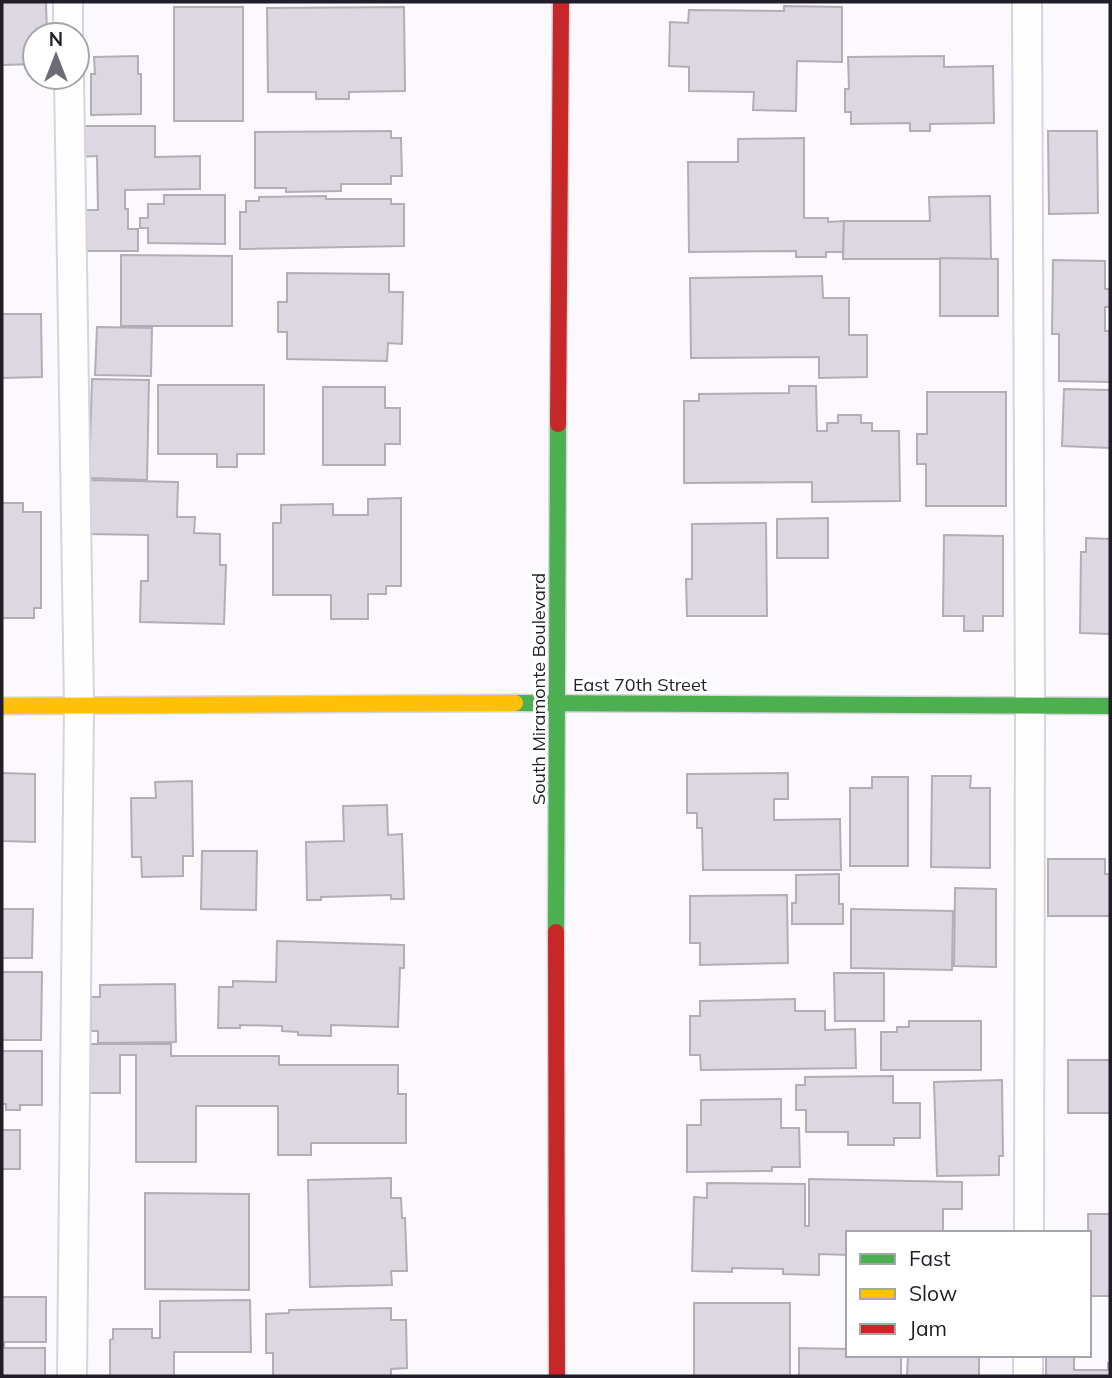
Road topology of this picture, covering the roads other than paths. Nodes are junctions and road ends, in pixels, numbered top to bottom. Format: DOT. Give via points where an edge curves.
graph roads {
  1 [pos="68,2"];
  2 [pos="561,2"];
  3 [pos="1027,2"];
  4 [pos="68,21"];
  5 [pos="69,91"];
  6 [pos="556,703"];
  7 [pos="2,706"];
  8 [pos="79,706"];
  9 [pos="1030,706"];
  10 [pos="1110,706"];
  11 [pos="1028,1231"];
  12 [pos="1028,1357"];
  13 [pos="72,1376"];
  14 [pos="557,1376"];
  15 [pos="1028,1376"];
  1 -- 4 [label="lane"];
  2 -- 6 [label="street, South Miramonte Boulevard"];
  3 -- 9 [label="lane"];
  5 -- 8 [label="lane"];
  6 -- 8 [label="street, East 70th Street"];
  6 -- 9 [label="street, East 70th Street"];
  6 -- 14 [label="street, South Miramonte Boulevard"];
  7 -- 8 [label="street, East 70th Street"];
  8 -- 13 [label="lane"];
  9 -- 10 [label="street, East 70th Street"];
  9 -- 11 [label="lane"];
  12 -- 15 [label="lane"];
}
